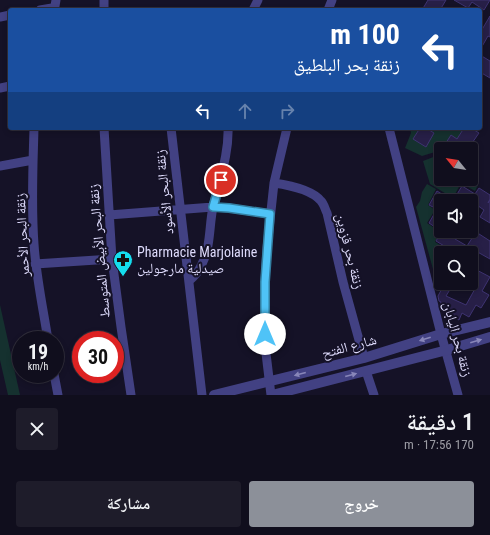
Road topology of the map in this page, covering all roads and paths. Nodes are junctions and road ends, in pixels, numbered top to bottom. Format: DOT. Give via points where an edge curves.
graph roads {
  1 [pos="34,130"];
  2 [pos="104,130"];
  3 [pos="171,130"];
  4 [pos="228,130"];
  5 [pos="287,130"];
  6 [pos="390,130"];
  7 [pos="33,160"];
  8 [pos="0,166"];
  9 [pos="274,183"];
  10 [pos="213,207"];
  11 [pos="180,210"];
  12 [pos="270,214"];
  13 [pos="109,215"];
  14 [pos="112,259"];
  15 [pos="36,264"];
  16 [pos="189,281"];
  17 [pos="490,322"];
  18 [pos="47,331"];
  19 [pos="442,334"];
  20 [pos="490,337"];
  21 [pos="446,350"];
  22 [pos="364,358"];
  23 [pos="366,371"];
  24 [pos="270,382"];
  25 [pos="56,383"];
  26 [pos="58,395"];
  27 [pos="131,395"];
  28 [pos="202,395"];
  29 [pos="214,395"];
  30 [pos="272,395"];
  31 [pos="374,395"];
  32 [pos="458,395"];
  1 -- 7 [label="street, زنقة البحر الأحمر"];
  2 -- 13 [label="street, زنقة البحر الأبيض المتوسط"];
  3 -- 11 [label="street, زنقة البحر الأسود"];
  4 -- 10 [label="street" via="227,151"];
  5 -- 9 [label="street"];
  6 -- 19 [label="street, زنقة بحر اليابان"];
  7 -- 8 [label="street"];
  7 -- 15 [label="street, زنقة البحر الأحمر"];
  9 -- 12 [label="street"];
  9 -- 22 [label="street, زنقة بحر قزوين" via="301,189 321,201"];
  10 -- 11 [label="street"];
  10 -- 12 [label="street"];
  10 -- 16 [label="street" via="206,254 195,276"];
  11 -- 13 [label="street"];
  11 -- 16 [label="street, زنقة البحر الأسود"];
  12 -- 24 [label="street" via="266,255 265,345"];
  13 -- 14 [label="street, زنقة البحر الأبيض المتوسط"];
  14 -- 15 [label="street"];
  14 -- 27 [label="street, زنقة البحر الأبيض المتوسط"];
  15 -- 18 [label="street, زنقة البحر الأحمر"];
  16 -- 28 [label="street, زنقة البحر الأسود"];
  17 -- 19 [label="street, شارع الفتح"];
  19 -- 21 [label="street, زنقة بحر اليابان"];
  19 -- 22 [label="street, شارع الفتح, one-way"];
  21 -- 20 [label="street, one-way"];
  21 -- 23 [label="street"];
  21 -- 32 [label="street, زنقة بحر اليابان"];
  22 -- 24 [label="street, شارع الفتح, one-way"];
  30 -- 23 [label="street, one-way"];
  23 -- 31 [label="street"];
  24 -- 29 [label="street, شارع الفتح"];
  24 -- 30 [label="street"];
  25 -- 26 [label="street"];
}
